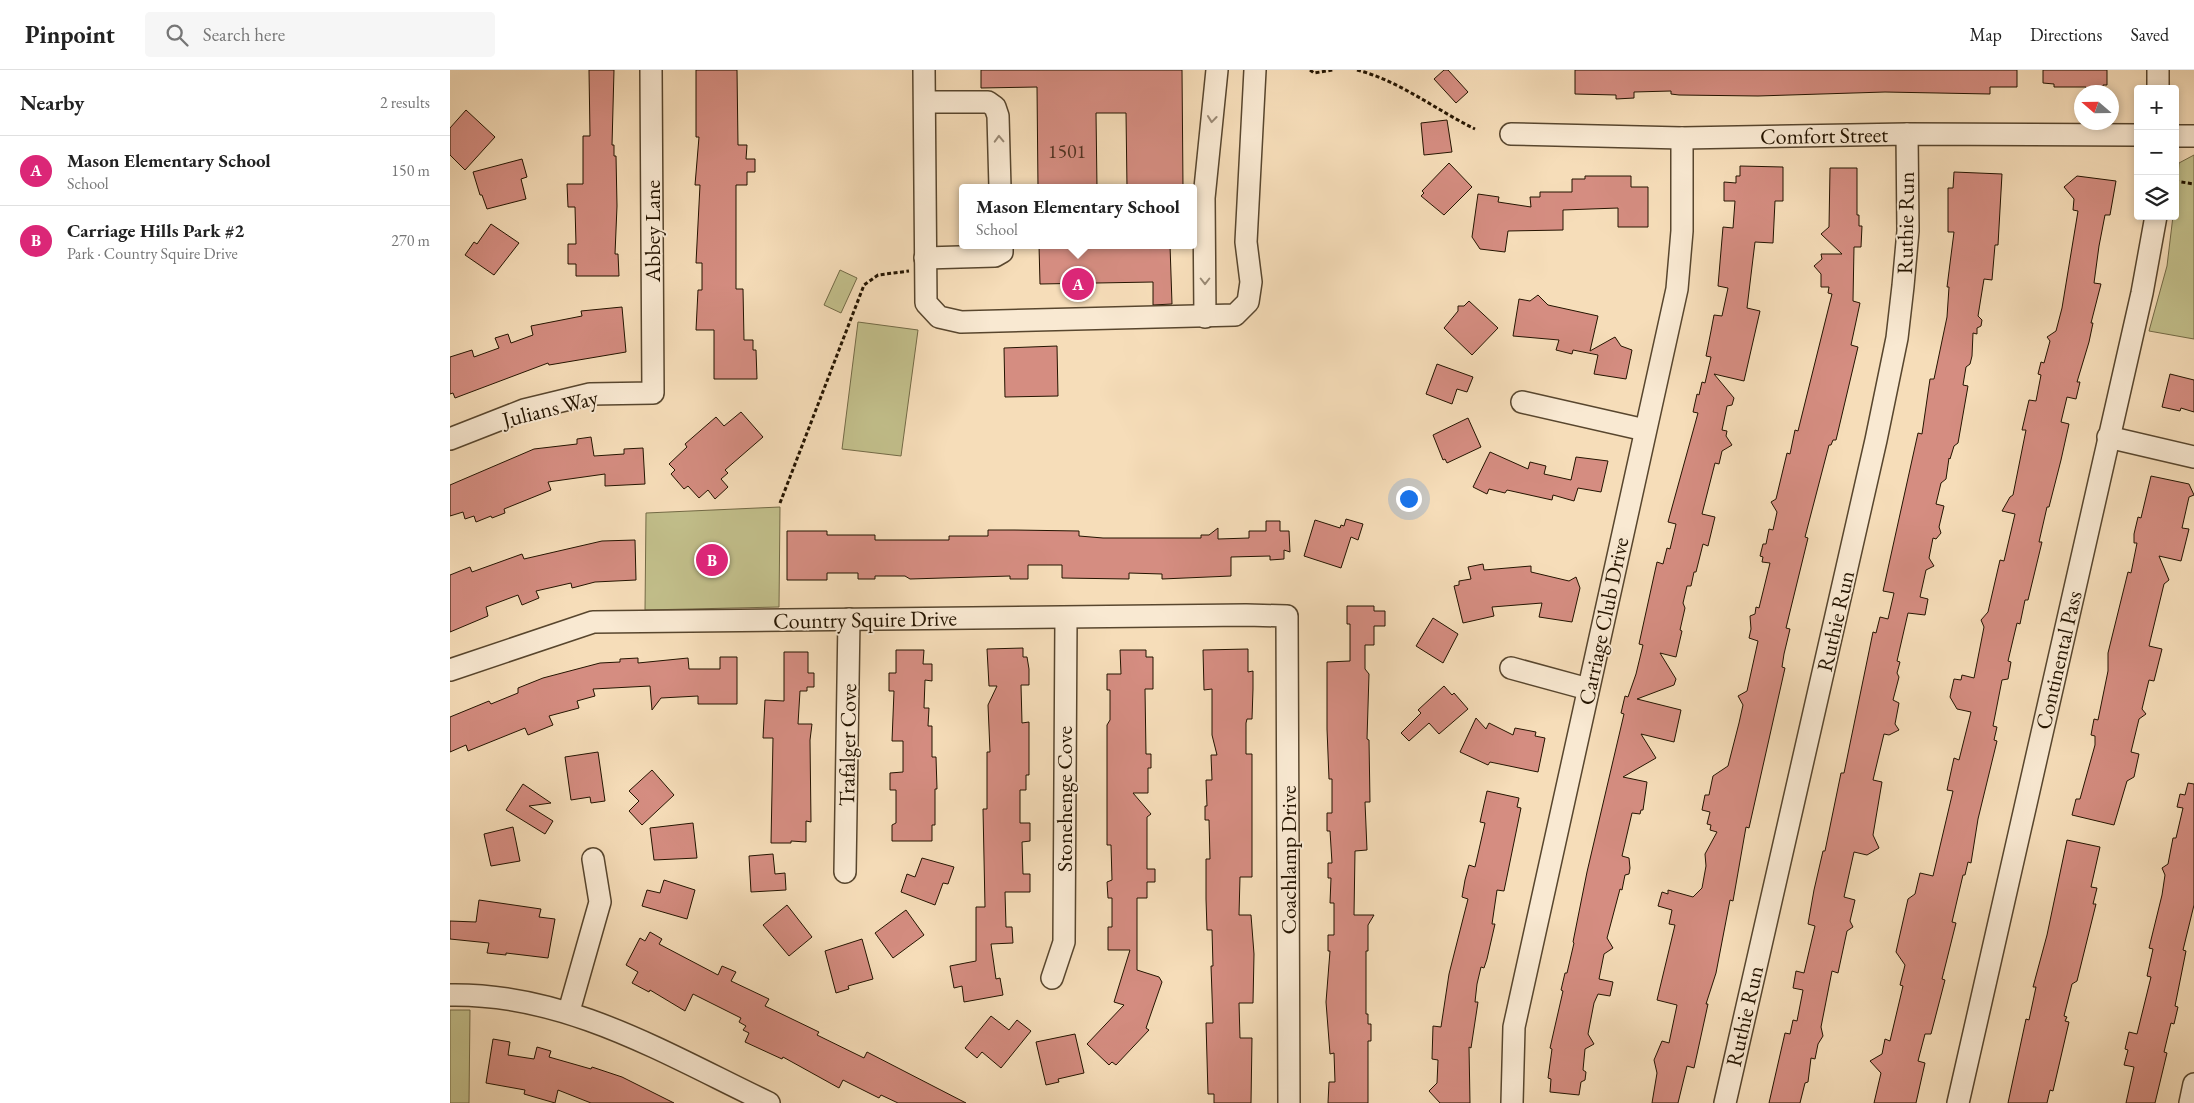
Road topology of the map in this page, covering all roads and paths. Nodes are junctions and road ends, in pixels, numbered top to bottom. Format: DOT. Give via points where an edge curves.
graph roads {
  1 [pos="652,70"];
  2 [pos="924,70"];
  3 [pos="1217,70"];
  4 [pos="1255,70"];
  5 [pos="1310,70"];
  6 [pos="1333,70"];
  7 [pos="1357,70"];
  8 [pos="2158,70"];
  9 [pos="2158,85"];
  10 [pos="925,102"];
  11 [pos="1475,129"];
  12 [pos="1511,134"];
  13 [pos="1907,134"];
  14 [pos="2134,135"];
  15 [pos="2179,136"];
  16 [pos="2194,136"];
  17 [pos="1682,138"];
  18 [pos="2179,182"];
  19 [pos="1000,184"];
  20 [pos="2194,184"];
  21 [pos="2155,220"];
  22 [pos="1002,249"];
  23 [pos="925,265"];
  24 [pos="1205,317"];
  25 [pos="653,393"];
  26 [pos="1522,402"];
  27 [pos="1645,430"];
  28 [pos="2108,437"];
  29 [pos="450,439"];
  30 [pos="2194,456"];
  31 [pos="780,503"];
  32 [pos="1287,616"];
  33 [pos="1066,618"];
  34 [pos="849,619"];
  35 [pos="1511,668"];
  36 [pos="450,670"];
  37 [pos="1588,689"];
  38 [pos="593,859"];
  39 [pos="845,872"];
  40 [pos="1052,978"];
  41 [pos="450,995"];
  42 [pos="569,1012"];
  43 [pos="2194,1084"];
  44 [pos="769,1103"];
  45 [pos="1289,1103"];
  46 [pos="1512,1103"];
  47 [pos="1725,1103"];
  48 [pos="1958,1103"];
  49 [pos="2190,1103"];
  1 -- 25 [label="street, Abbey Lane"];
  2 -- 10 [label="street"];
  3 -- 24 [label="street, one-way" via="1204,198"];
  4 -- 24 [label="street" via="1246,242 1251,282 1248,302 1235,315"];
  5 -- 6 [label="path" via="1314,73"];
  7 -- 11 [label="path" via="1439,108"];
  8 -- 9 [label="street"];
  19 -- 10 [label="street, one-way" via="995,107 988,102"];
  10 -- 23 [label="street"];
  12 -- 17 [label="street, Comfort Street"];
  13 -- 14 [label="street, Comfort Street"];
  13 -- 17 [label="street, Comfort Street"];
  13 -- 47 [label="street, Ruthie Run" via="1908,231 1897,338"];
  15 -- 16 [label="street"];
  17 -- 27 [label="street, Carriage Club Drive" via="1682,231 1677,289"];
  18 -- 20 [label="path"];
  21 -- 28 [label="street, Continental Pass" via="2142,293"];
  22 -- 23 [label="street" via="995,256"];
  23 -- 24 [label="street" via="926,303 939,317 961,322"];
  23 -- 31 [label="path" via="878,275 864,285"];
  25 -- 29 [label="street, Julians Way" via="590,394 524,410"];
  26 -- 27 [label="street"];
  27 -- 37 [label="street, Carriage Club Drive"];
  28 -- 30 [label="street"];
  28 -- 48 [label="street, Continental Pass"];
  32 -- 33 [label="street, Country Squire Drive"];
  32 -- 45 [label="street, Coachlamp Drive"];
  33 -- 34 [label="street, Country Squire Drive"];
  33 -- 40 [label="street, Stonehenge Cove" via="1064,942"];
  34 -- 36 [label="street, Country Squire Drive" via="593,622"];
  34 -- 39 [label="street, Trafalger Cove"];
  35 -- 37 [label="street"];
  37 -- 46 [label="street, Carriage Club Drive" via="1514,1027"];
  38 -- 42 [label="street" via="600,902"];
  41 -- 42 [label="street" via="473,994 528,1001"];
  42 -- 44 [label="street" via="622,1032"];
  43 -- 49 [label="street"];
}
